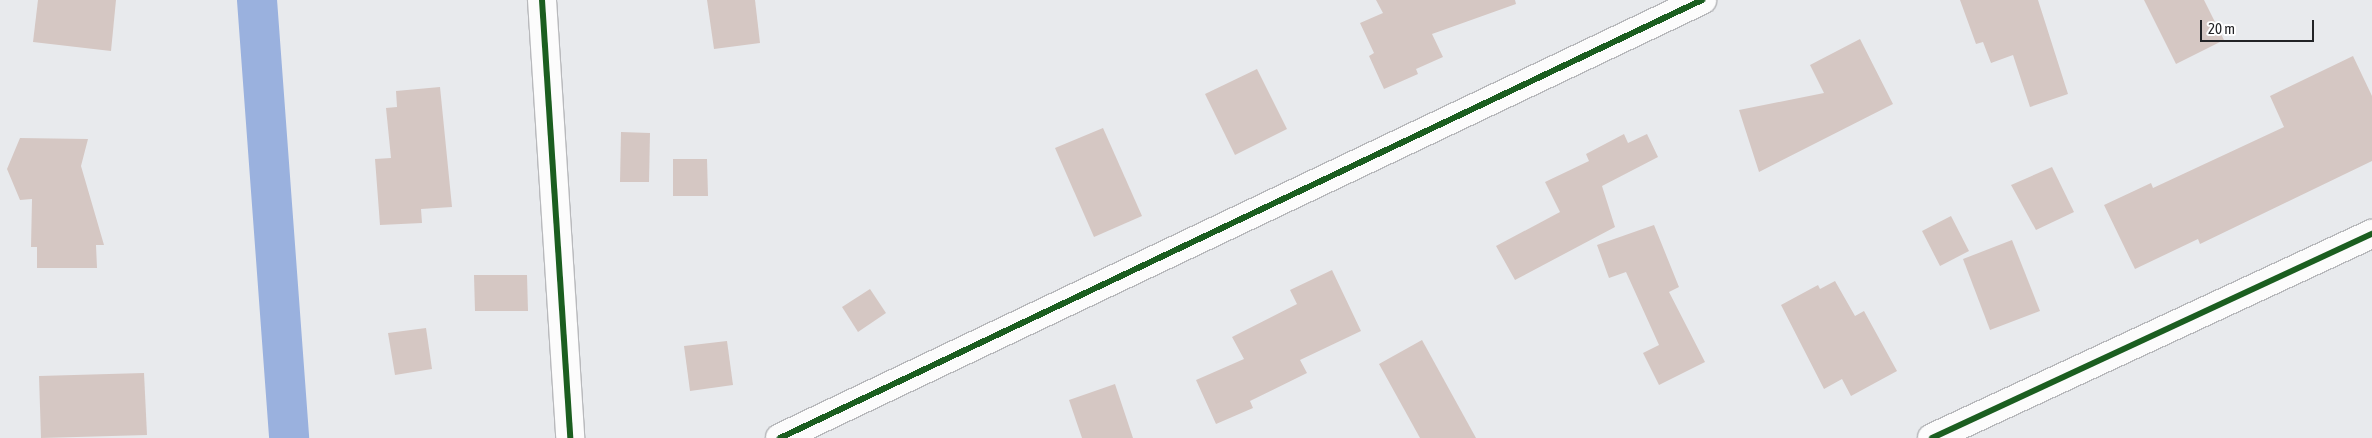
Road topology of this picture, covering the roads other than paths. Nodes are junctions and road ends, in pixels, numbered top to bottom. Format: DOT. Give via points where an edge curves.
graph roads {
  1 [pos="542,0"];
  2 [pos="1702,0"];
  3 [pos="2372,234"];
  4 [pos="570,438"];
  5 [pos="780,438"];
  6 [pos="1932,438"];
  1 -- 4 [label="street"];
  2 -- 5 [label="street"];
  3 -- 6 [label="street"];
}
